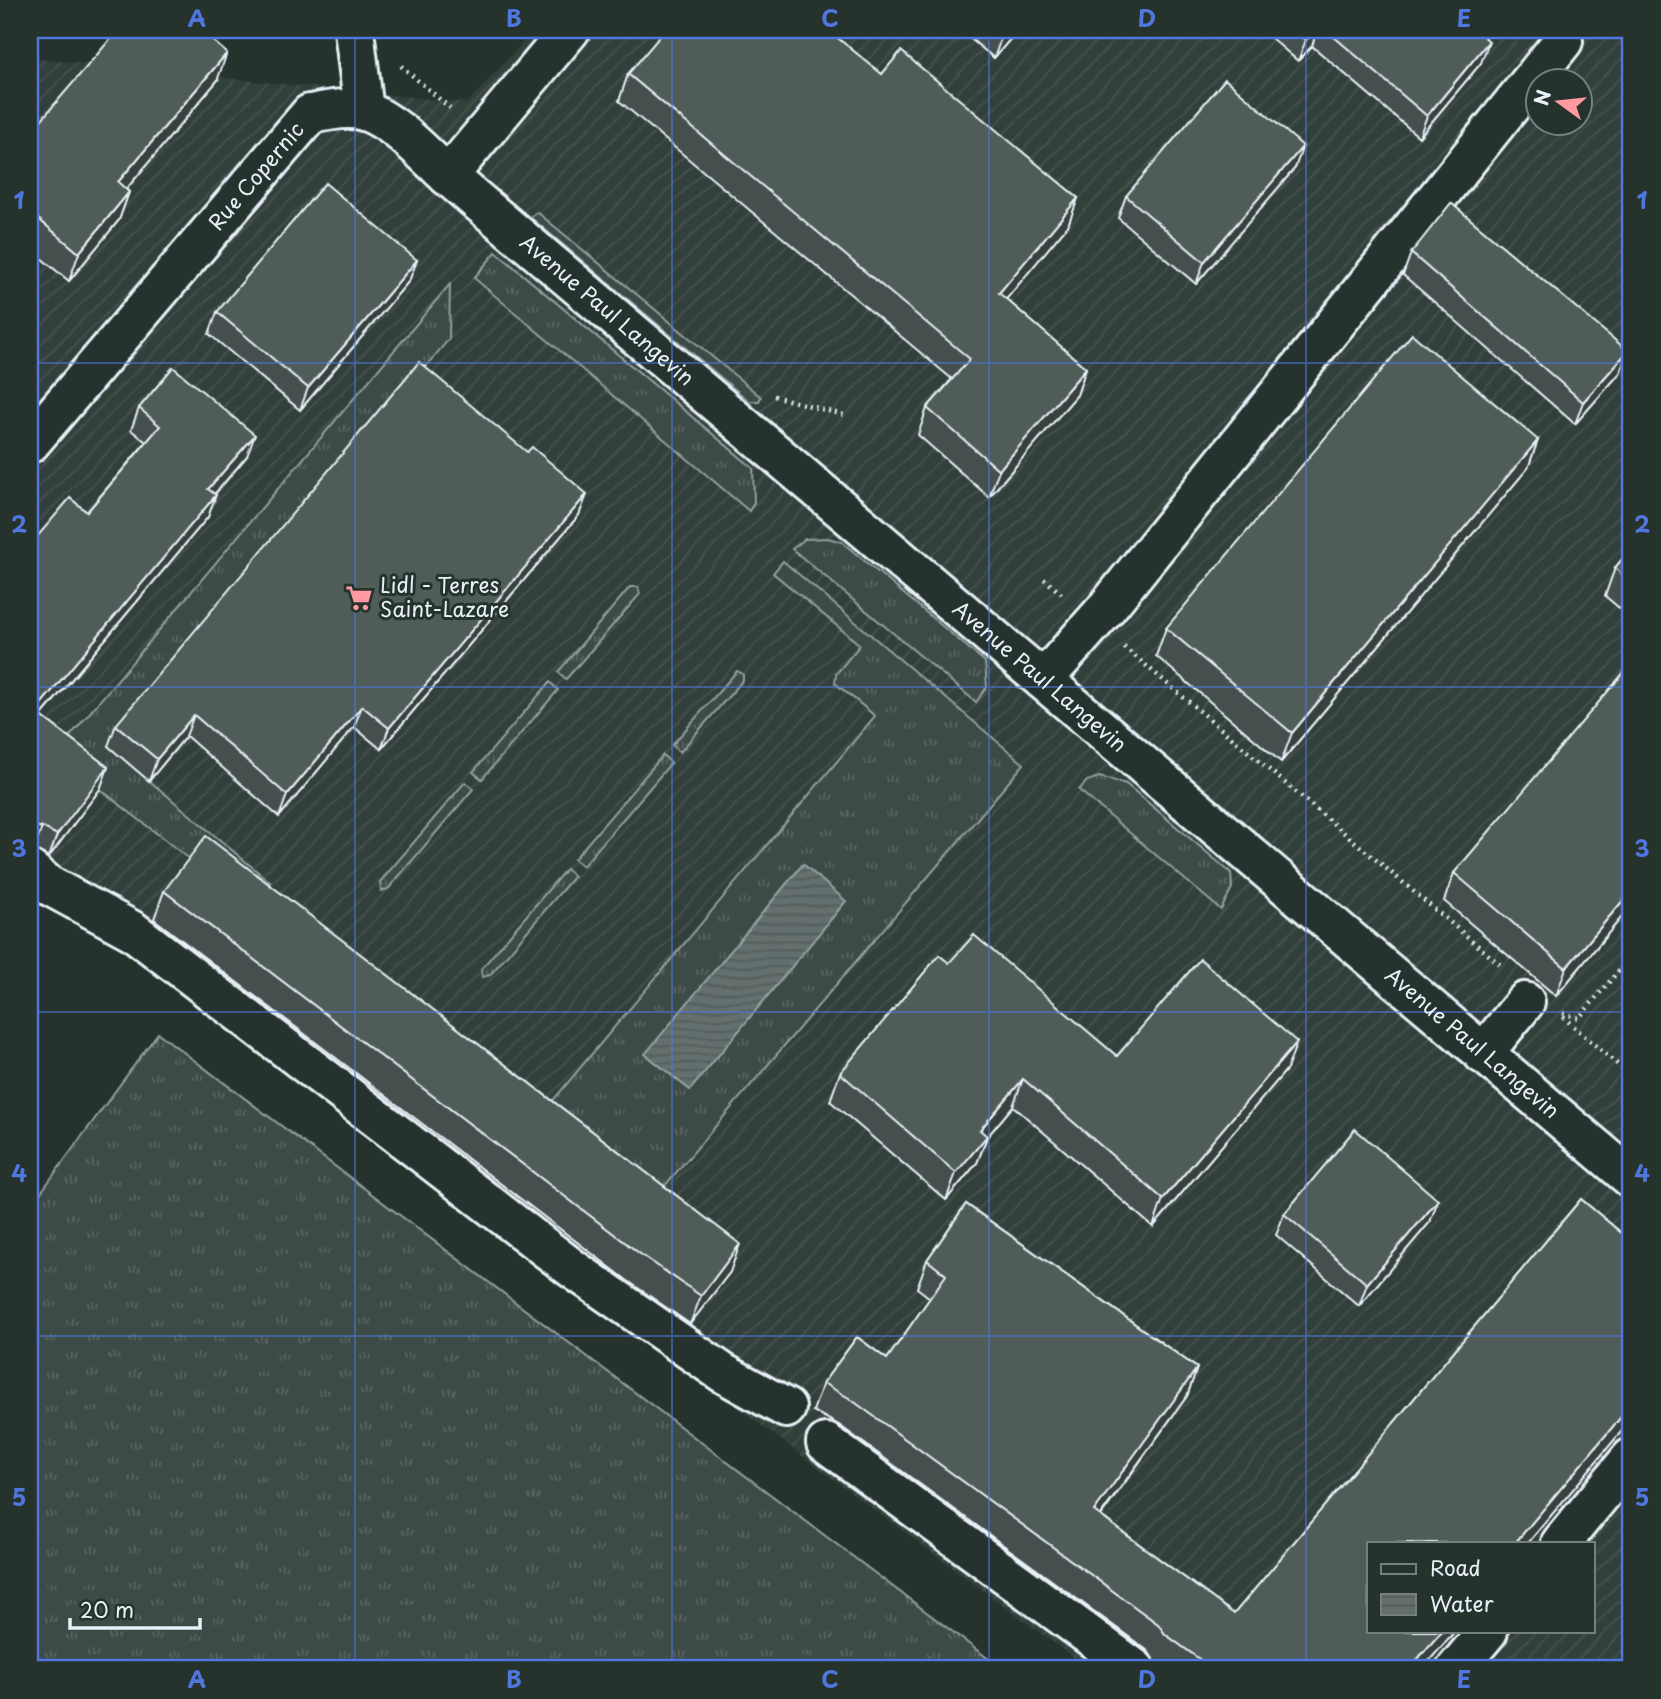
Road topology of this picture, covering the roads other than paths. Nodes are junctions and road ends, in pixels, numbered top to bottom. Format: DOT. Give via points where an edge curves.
graph roads {
  1 [pos="354,30"];
  2 [pos="570,30"];
  3 [pos="1563,41"];
  4 [pos="364,111"];
  5 [pos="448,176"];
  6 [pos="30,443"];
  7 [pos="1043,680"];
  8 [pos="30,870"];
  9 [pos="1531,997"];
  10 [pos="1483,1054"];
  11 [pos="1631,1178"];
  12 [pos="786,1408"];
  13 [pos="826,1443"];
  14 [pos="1631,1458"];
  15 [pos="1562,1542"];
  16 [pos="1487,1632"];
  17 [pos="1135,1669"];
  18 [pos="1456,1669"];
  1 -- 4 [label="street"];
  2 -- 5 [label="street"];
  3 -- 7 [label="street" via="1095,622"];
  4 -- 5 [label="street, Rue Copernic" via="397,130"];
  4 -- 6 [label="street, Rue Copernic" via="310,114"];
  5 -- 7 [label="street, Avenue Paul Langevin"];
  7 -- 10 [label="street, Avenue Paul Langevin"];
  8 -- 12 [label="street" via="48,885 133,931 573,1269 723,1373"];
  9 -- 10 [label="street"];
  10 -- 11 [label="street, Avenue Paul Langevin"];
  13 -- 17 [label="street"];
  14 -- 15 [label="street"];
  16 -- 18 [label="street"];
}
